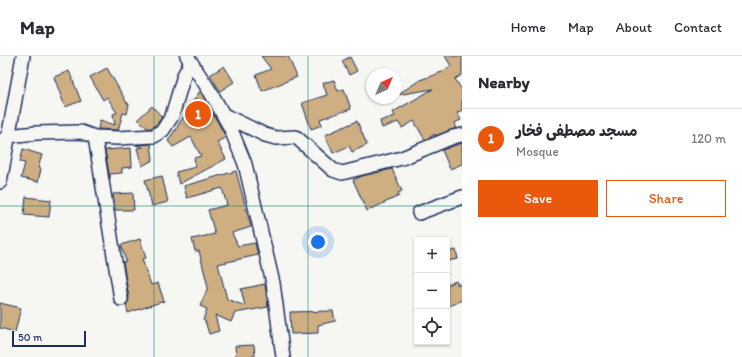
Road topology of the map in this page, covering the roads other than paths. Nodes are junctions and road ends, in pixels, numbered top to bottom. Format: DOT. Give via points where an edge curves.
graph roads {
  1 [pos="23,56"];
  2 [pos="189,59"];
  3 [pos="224,115"];
  4 [pos="462,135"];
  5 [pos="95,137"];
  6 [pos="4,139"];
  7 [pos="0,182"];
  8 [pos="462,197"];
  9 [pos="419,213"];
  10 [pos="121,299"];
  11 [pos="283,357"];
  1 -- 6 [label="street"];
  2 -- 3 [label="street"];
  2 -- 5 [label="street" via="172,116 163,130 154,136"];
  3 -- 4 [label="street" via="265,135 276,138 296,137 334,170 342,173 402,158"];
  3 -- 11 [label="street" via="244,164 252,194 273,283"];
  5 -- 6 [label="street" via="81,132"];
  5 -- 10 [label="street"];
  6 -- 7 [label="street"];
  8 -- 9 [label="street"];
}
